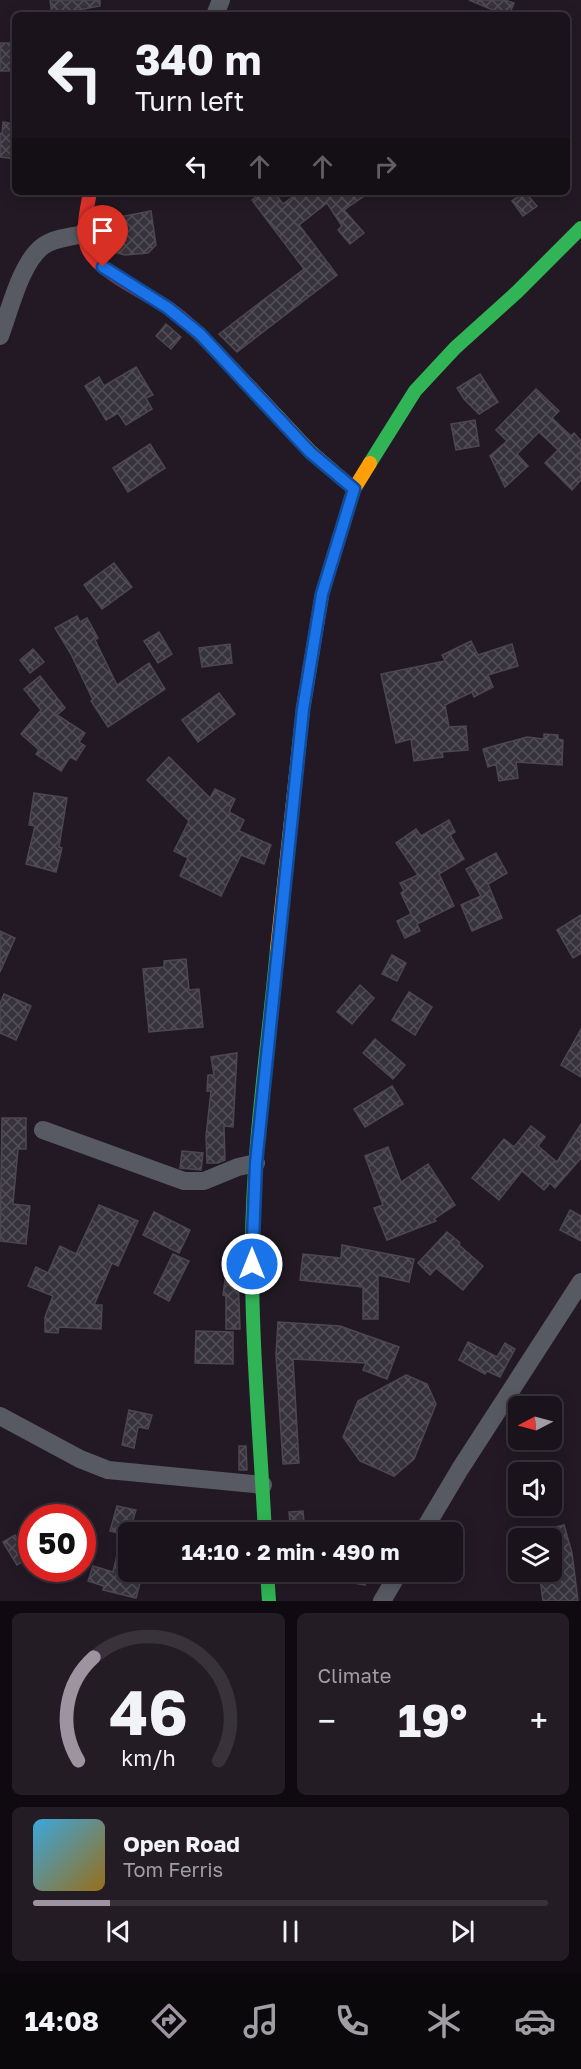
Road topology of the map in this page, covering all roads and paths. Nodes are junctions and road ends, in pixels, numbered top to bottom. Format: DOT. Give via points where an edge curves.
graph roads {
  1 [pos="90,195"];
  2 [pos="581,228"];
  3 [pos="84,234"];
  4 [pos="0,336"];
  5 [pos="354,489"];
  6 [pos="43,1130"];
  7 [pos="256,1163"];
  8 [pos="581,1282"];
  9 [pos="0,1416"];
  10 [pos="263,1485"];
  11 [pos="265,1522"];
  12 [pos="429,1522"];
  13 [pos="268,1582"];
  14 [pos="393,1582"];
  15 [pos="269,1601"];
  16 [pos="382,1601"];
  1 -- 3 [label="main road"];
  2 -- 5 [label="main road" via="415,391"];
  3 -- 4 [label="street" via="54,240 27,263"];
  3 -- 5 [label="main road" via="89,251 103,267 168,308 200,334 310,452"];
  5 -- 7 [label="main road" via="322,594 303,709"];
  6 -- 7 [label="street" via="184,1181 204,1181"];
  7 -- 10 [label="main road" via="252,1253"];
  8 -- 12 [label="street"];
  9 -- 10 [label="street" via="108,1470"];
  10 -- 11 [label="main road"];
  13 -- 15 [label="main road"];
  14 -- 16 [label="street"];
}
